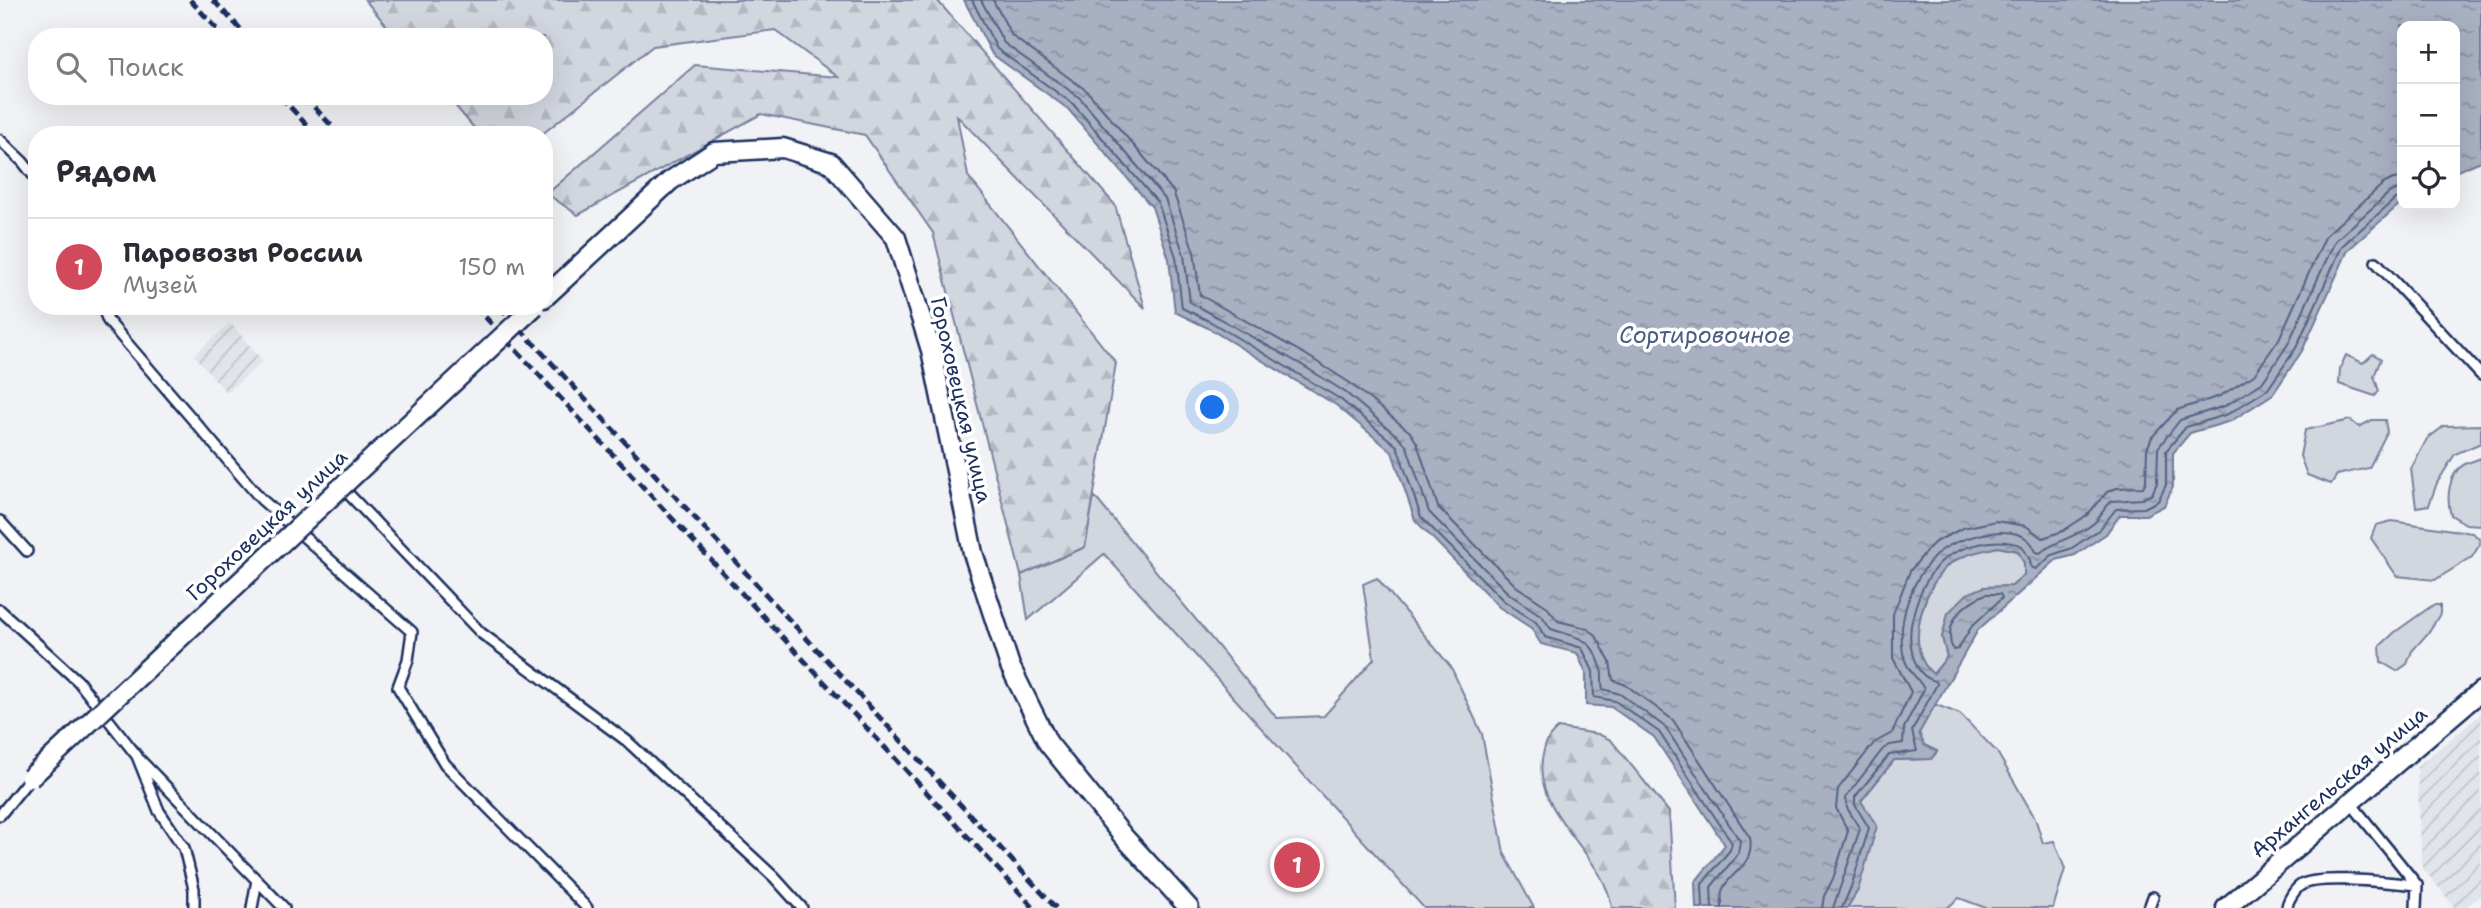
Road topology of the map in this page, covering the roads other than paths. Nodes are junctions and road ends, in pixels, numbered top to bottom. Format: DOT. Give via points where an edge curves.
graph roads {
  1 [pos="0,140"];
  2 [pos="28,168"];
  3 [pos="2376,262"];
  4 [pos="553,290"];
  5 [pos="106,315"];
  6 [pos="525,315"];
  7 [pos="2481,375"];
  8 [pos="341,486"];
  9 [pos="0,521"];
  10 [pos="27,551"];
  11 [pos="0,610"];
  12 [pos="2481,691"];
  13 [pos="137,756"];
  14 [pos="30,778"];
  15 [pos="2350,802"];
  16 [pos="0,815"];
  17 [pos="257,880"];
  18 [pos="2417,885"];
  19 [pos="2153,897"];
  20 [pos="194,908"];
  21 [pos="252,908"];
  22 [pos="284,908"];
  23 [pos="587,908"];
  24 [pos="802,908"];
  25 [pos="1189,908"];
  26 [pos="2149,908"];
  27 [pos="2226,908"];
  28 [pos="2287,908"];
  29 [pos="2416,908"];
  1 -- 2 [label="lane"];
  3 -- 7 [label="lane"];
  4 -- 25 [label="street, Гороховецкая улица" via="670,181 713,152 783,148 831,163 896,238 931,350 973,552 1010,666 1048,743"];
  5 -- 23 [label="lane" via="261,499 412,632 398,687 445,764"];
  6 -- 8 [label="street, Гороховецкая улица, bridge"];
  8 -- 14 [label="street, Гороховецкая улица, bridge"];
  8 -- 24 [label="lane" via="481,633 627,741"];
  9 -- 10 [label="lane"];
  11 -- 13 [label="lane" via="78,681"];
  12 -- 15 [label="street, Архангельская улица"];
  13 -- 17 [label="lane"];
  13 -- 20 [label="lane" via="159,811 184,848"];
  14 -- 16 [label="lane"];
  15 -- 18 [label="lane"];
  15 -- 27 [label="street, Архангельская улица"];
  17 -- 21 [label="lane"];
  17 -- 22 [label="lane"];
  18 -- 28 [label="lane" via="2325,879 2301,885"];
  18 -- 29 [label="lane"];
  19 -- 26 [label="lane"];
}
